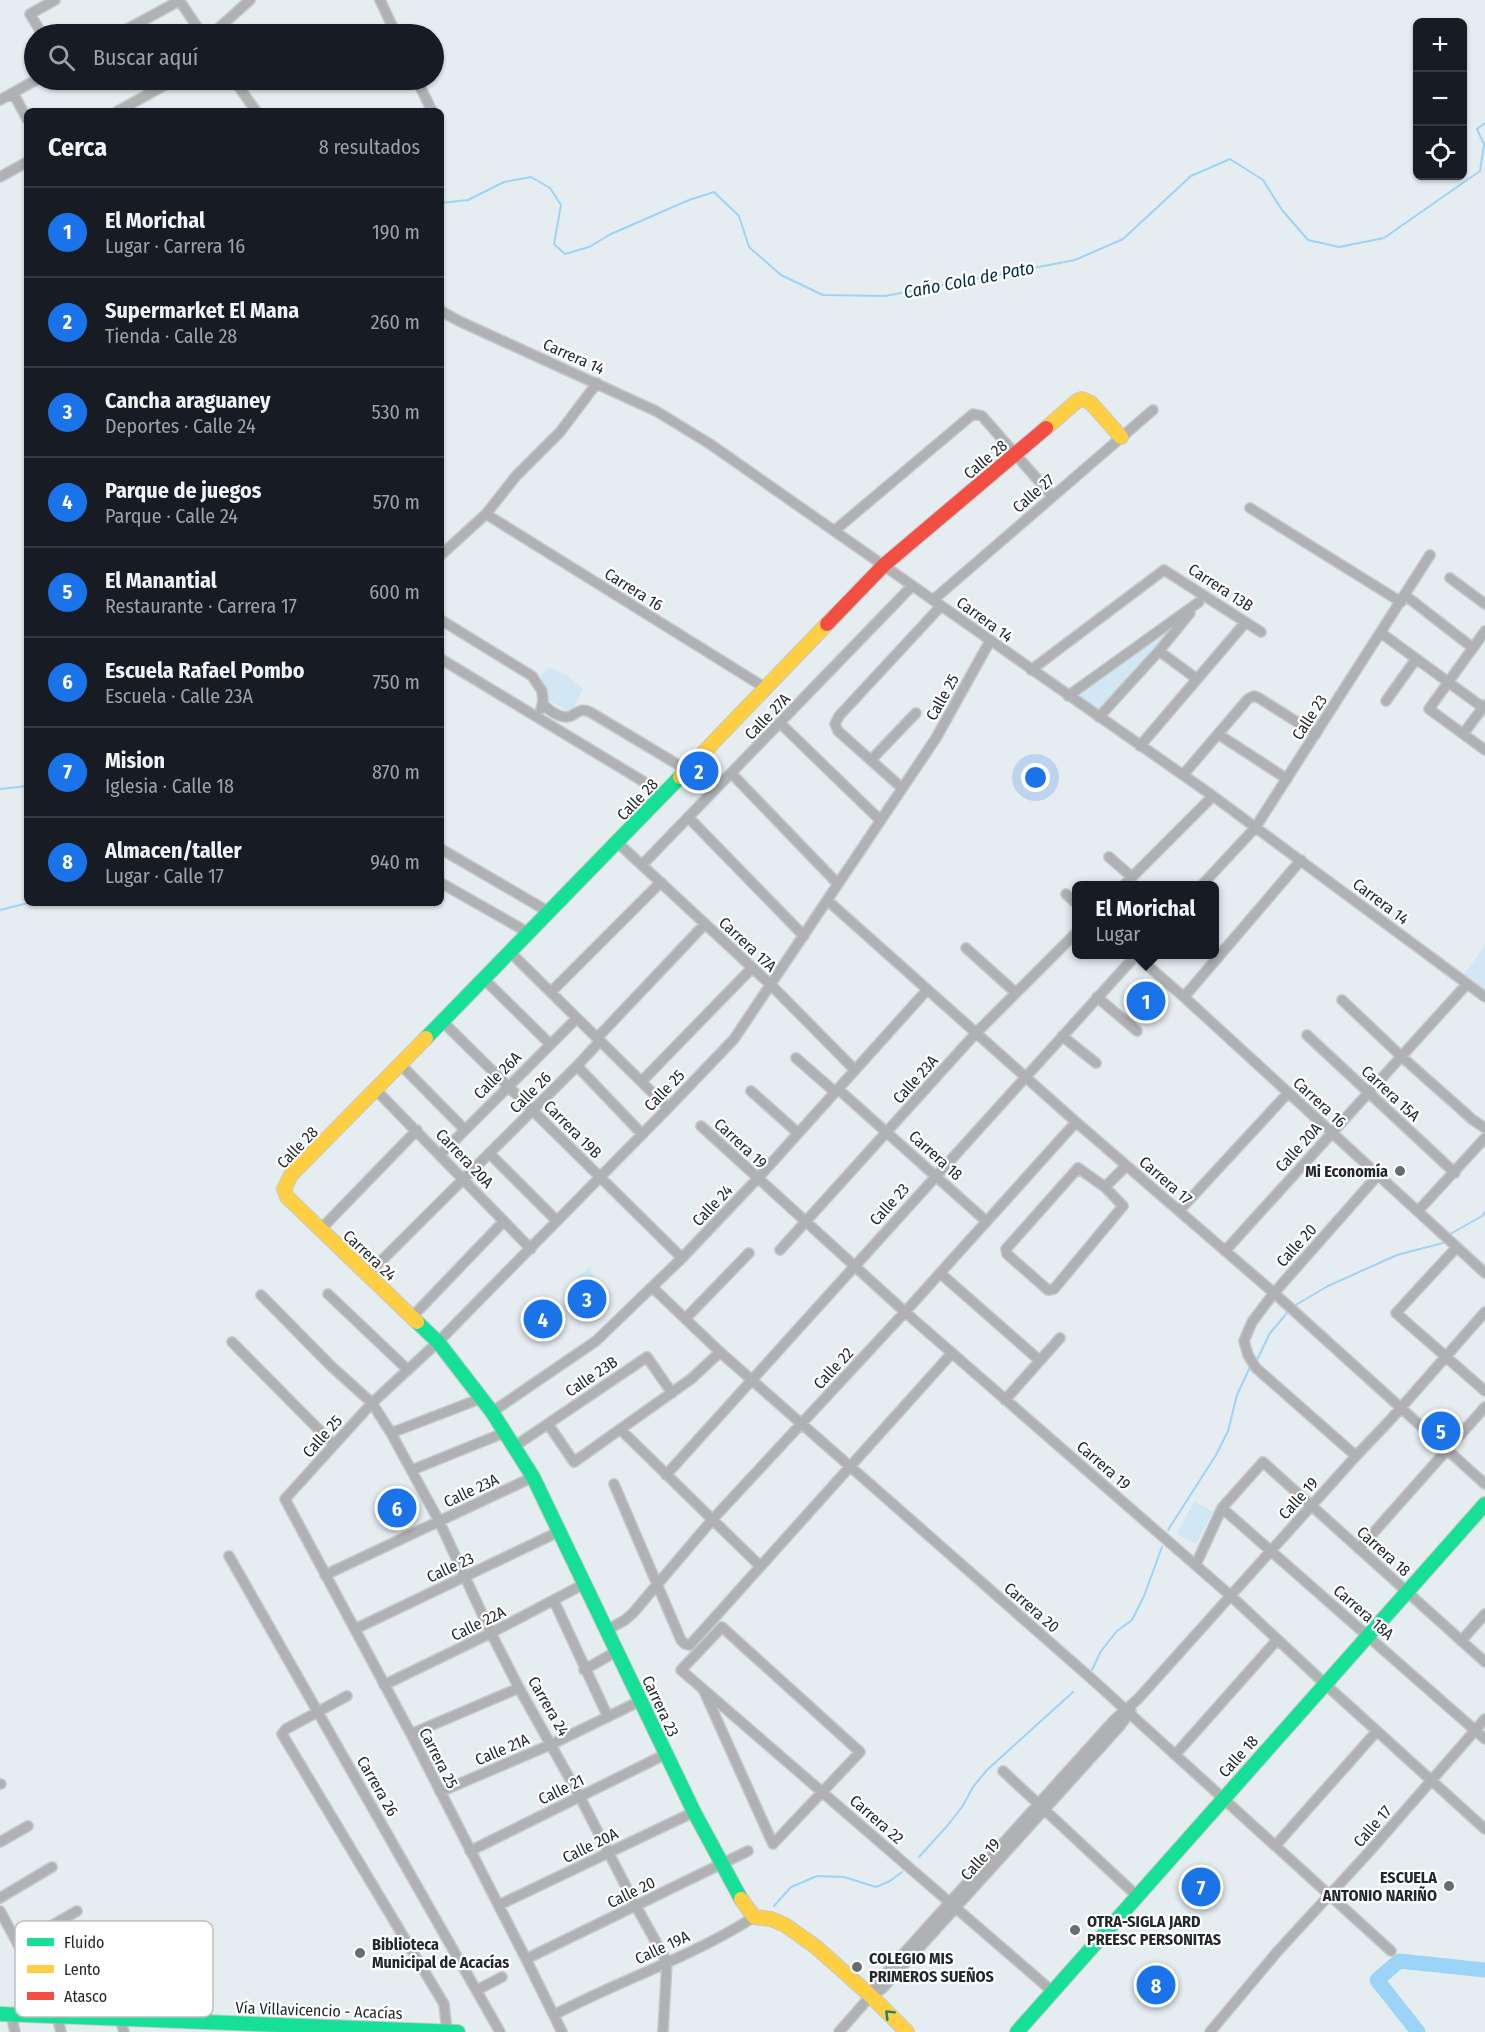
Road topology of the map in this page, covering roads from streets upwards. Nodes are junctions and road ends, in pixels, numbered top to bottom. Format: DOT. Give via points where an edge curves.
graph roads {
  1 [pos="55,0"];
  2 [pos="179,0"];
  3 [pos="250,0"];
  4 [pos="380,0"];
  5 [pos="36,24"];
  6 [pos="136,24"];
  7 [pos="195,24"];
  8 [pos="223,24"];
  9 [pos="391,24"];
  10 [pos="24,87"];
  11 [pos="156,90"];
  12 [pos="241,90"];
  13 [pos="422,90"];
  14 [pos="5,97"];
  15 [pos="123,108"];
  16 [pos="254,108"];
  17 [pos="431,108"];
  18 [pos="24,113"];
  19 [pos="24,164"];
  20 [pos="0,177"];
  21 [pos="444,313"];
  22 [pos="597,383"];
  23 [pos="1153,410"];
  24 [pos="1121,437"];
  25 [pos="1015,455"];
  26 [pos="1052,496"];
  27 [pos="1250,508"];
  28 [pos="486,514"];
  29 [pos="834,531"];
  30 [pos="445,544"];
  31 [pos="1430,555"];
  32 [pos="884,565"];
  33 [pos="1450,578"];
  34 [pos="912,586"];
  35 [pos="1202,599"];
  36 [pos="1403,599"];
  37 [pos="937,603"];
  38 [pos="1485,604"];
  39 [pos="444,622"];
  40 [pos="1245,623"];
  41 [pos="1485,631"];
  42 [pos="1261,632"];
  43 [pos="1381,633"];
  44 [pos="990,641"];
  45 [pos="1473,648"];
  46 [pos="1159,651"];
  47 [pos="1416,659"];
  48 [pos="444,660"];
  49 [pos="1031,670"];
  50 [pos="1197,679"];
  51 [pos="1448,682"];
  52 [pos="767,689"];
  53 [pos="1068,696"];
  54 [pos="1386,701"];
  55 [pos="543,704"];
  56 [pos="1484,707"];
  57 [pos="916,713"];
  58 [pos="537,716"];
  59 [pos="570,717"];
  60 [pos="1099,717"];
  61 [pos="781,724"];
  62 [pos="1218,734"];
  63 [pos="1316,734"];
  64 [pos="1463,734"];
  65 [pos="572,737"];
  66 [pos="1140,746"];
  67 [pos="1485,750"];
  68 [pos="871,760"];
  69 [pos="687,770"];
  70 [pos="732,774"];
  71 [pos="1183,775"];
  72 [pos="1287,779"];
  73 [pos="902,788"];
  74 [pos="664,794"];
  75 [pos="1213,796"];
  76 [pos="688,818"];
  77 [pos="880,820"];
  78 [pos="1255,828"];
  79 [pos="617,843"];
  80 [pos="444,851"];
  81 [pos="1110,857"];
  82 [pos="1301,860"];
  83 [pos="642,865"];
  84 [pos="1132,877"];
  85 [pos="1128,881"];
  86 [pos="1205,881"];
  87 [pos="661,882"];
  88 [pos="837,884"];
  89 [pos="444,885"];
  90 [pos="1066,894"];
  91 [pos="1072,899"];
  92 [pos="827,900"];
  93 [pos="549,912"];
  94 [pos="705,924"];
  95 [pos="529,933"];
  96 [pos="804,936"];
  97 [pos="1072,937"];
  98 [pos="966,948"];
  99 [pos="510,952"];
  100 [pos="1219,956"];
  101 [pos="1131,959"];
  102 [pos="1140,959"];
  103 [pos="1216,959"];
  104 [pos="752,968"];
  105 [pos="484,979"];
  106 [pos="1467,984"];
  107 [pos="771,985"];
  108 [pos="927,990"];
  109 [pos="551,992"];
  110 [pos="1016,993"];
  111 [pos="1097,997"];
  112 [pos="1184,997"];
  113 [pos="1485,997"];
  114 [pos="1342,1000"];
  115 [pos="577,1018"];
  116 [pos="443,1022"];
  117 [pos="1137,1031"];
  118 [pos="976,1033"];
  119 [pos="1307,1035"];
  120 [pos="1062,1036"];
  121 [pos="598,1037"];
  122 [pos="550,1044"];
  123 [pos="1402,1057"];
  124 [pos="796,1058"];
  125 [pos="1096,1063"];
  126 [pos="400,1065"];
  127 [pos="576,1066"];
  128 [pos="855,1070"];
  129 [pos="1025,1076"];
  130 [pos="642,1081"];
  131 [pos="508,1086"];
  132 [pos="376,1090"];
  133 [pos="837,1090"];
  134 [pos="751,1091"];
  135 [pos="1288,1093"];
  136 [pos="1368,1094"];
  137 [pos="668,1108"];
  138 [pos="534,1110"];
  139 [pos="1076,1122"];
  140 [pos="701,1126"];
  141 [pos="1485,1128"];
  142 [pos="417,1130"];
  143 [pos="465,1130"];
  144 [pos="888,1132"];
  145 [pos="1332,1132"];
  146 [pos="798,1133"];
  147 [pos="642,1134"];
  148 [pos="1485,1138"];
  149 [pos="490,1154"];
  150 [pos="440,1155"];
  151 [pos="1126,1166"];
  152 [pos="1455,1173"];
  153 [pos="936,1175"];
  154 [pos="1378,1175"];
  155 [pos="600,1177"];
  156 [pos="463,1179"];
  157 [pos="757,1179"];
  158 [pos="1105,1187"];
  159 [pos="284,1189"];
  160 [pos="1179,1211"];
  161 [pos="1418,1211"];
  162 [pos="504,1221"];
  163 [pos="557,1221"];
  164 [pos="986,1221"];
  165 [pos="806,1222"];
  166 [pos="320,1230"];
  167 [pos="1456,1247"];
  168 [pos="531,1249"];
  169 [pos="780,1250"];
  170 [pos="1225,1251"];
  171 [pos="749,1253"];
  172 [pos="682,1258"];
  173 [pos="854,1266"];
  174 [pos="940,1273"];
  175 [pos="1485,1273"];
  176 [pos="367,1275"];
  177 [pos="652,1287"];
  178 [pos="1274,1293"];
  179 [pos="328,1294"];
  180 [pos="261,1295"];
  181 [pos="905,1312"];
  182 [pos="1485,1312"];
  183 [pos="411,1317"];
  184 [pos="686,1319"];
  185 [pos="1060,1338"];
  186 [pos="232,1342"];
  187 [pos="438,1342"];
  188 [pos="720,1352"];
  189 [pos="952,1353"];
  190 [pos="1445,1357"];
  191 [pos="1039,1360"];
  192 [pos="408,1370"];
  193 [pos="752,1379"];
  194 [pos="1485,1391"];
  195 [pos="672,1393"];
  196 [pos="482,1398"];
  197 [pos="1005,1400"];
  198 [pos="372,1403"];
  199 [pos="1485,1407"];
  200 [pos="1399,1408"];
  201 [pos="492,1412"];
  202 [pos="548,1424"];
  203 [pos="802,1424"];
  204 [pos="620,1429"];
  205 [pos="506,1432"];
  206 [pos="391,1433"];
  207 [pos="334,1446"];
  208 [pos="515,1446"];
  209 [pos="1447,1451"];
  210 [pos="1356,1456"];
  211 [pos="850,1466"];
  212 [pos="412,1470"];
  213 [pos="666,1475"];
  214 [pos="532,1477"];
  215 [pos="614,1484"];
  216 [pos="1485,1484"];
  217 [pos="285,1499"];
  218 [pos="1485,1504"];
  219 [pos="1312,1506"];
  220 [pos="1222,1508"];
  221 [pos="712,1520"];
  222 [pos="439,1521"];
  223 [pos="558,1532"];
  224 [pos="1359,1549"];
  225 [pos="1271,1551"];
  226 [pos="229,1556"];
  227 [pos="1196,1564"];
  228 [pos="760,1566"];
  229 [pos="325,1575"];
  230 [pos="465,1576"];
  231 [pos="584,1584"];
  232 [pos="657,1585"];
  233 [pos="1407,1592"];
  234 [pos="1231,1596"];
  235 [pos="554,1602"];
  236 [pos="1485,1614"];
  237 [pos="354,1629"];
  238 [pos="608,1630"];
  239 [pos="491,1633"];
  240 [pos="1368,1635"];
  241 [pos="1277,1640"];
  242 [pos="1461,1641"];
  243 [pos="617,1651"];
  244 [pos="1485,1662"];
  245 [pos="583,1666"];
  246 [pos="1325,1684"];
  247 [pos="384,1685"];
  248 [pos="519,1688"];
  249 [pos="703,1689"];
  250 [pos="347,1696"];
  251 [pos="640,1701"];
  252 [pos="1129,1709"];
  253 [pos="318,1712"];
  254 [pos="608,1717"];
  255 [pos="1485,1719"];
  256 [pos="1475,1730"];
  257 [pos="1377,1731"];
  258 [pos="411,1734"];
  259 [pos="1485,1739"];
  260 [pos="552,1744"];
  261 [pos="666,1754"];
  262 [pos="1175,1755"];
  263 [pos="1003,1771"];
  264 [pos="1431,1780"];
  265 [pos="440,1792"];
  266 [pos="822,1792"];
  267 [pos="580,1797"];
  268 [pos="1223,1798"];
  269 [pos="1041,1808"];
  270 [pos="694,1812"];
  271 [pos="28,1826"];
  272 [pos="1485,1829"];
  273 [pos="0,1842"];
  274 [pos="1275,1846"];
  275 [pos="470,1851"];
  276 [pos="748,1851"];
  277 [pos="608,1852"];
  278 [pos="722,1864"];
  279 [pos="52,1867"];
  280 [pos="1137,1896"];
  281 [pos="1330,1896"];
  282 [pos="0,1898"];
  283 [pos="499,1905"];
  284 [pos="953,1905"];
  285 [pos="636,1906"];
  286 [pos="0,1911"];
  287 [pos="77,1911"];
  288 [pos="754,1917"];
  289 [pos="60,1921"];
  290 [pos="15,1939"];
  291 [pos="1391,1951"];
  292 [pos="526,1959"];
  293 [pos="667,1962"];
  294 [pos="502,1977"];
  295 [pos="477,1990"];
  296 [pos="1052,1991"];
  297 [pos="869,1997"];
  298 [pos="5,2014"];
  299 [pos="554,2015"];
  300 [pos="57,2017"];
  301 [pos="64,2017"];
  302 [pos="122,2025"];
  303 [pos="177,2026"];
  304 [pos="332,2030"];
  305 [pos="399,2031"];
  306 [pos="15,2032"];
  307 [pos="61,2032"];
  308 [pos="447,2032"];
  309 [pos="458,2032"];
  310 [pos="500,2032"];
  311 [pos="562,2032"];
  312 [pos="663,2032"];
  313 [pos="839,2032"];
  314 [pos="906,2032"];
  315 [pos="1017,2032"];
  316 [pos="1210,2032"];
  1 -- 5 [label="street" via="30,14"];
  2 -- 6 [label="street"];
  2 -- 7 [label="street"];
  3 -- 8 [label="street"];
  4 -- 9 [label="street"];
  10 -- 14 [label="street"];
  11 -- 15 [label="street"];
  12 -- 16 [label="street"];
  13 -- 17 [label="street"];
  14 -- 18 [label="street" via="16,98"];
  19 -- 20 [label="street"];
  21 -- 22 [label="street, Carrera 14"];
  22 -- 28 [label="street" via="560,432 516,476"];
  22 -- 29 [label="street, Carrera 14" via="656,411 710,444"];
  23 -- 24 [label="street, Calle 27"];
  24 -- 25 [label="street, Calle 28" via="1082,399"];
  24 -- 26 [label="street, Calle 27"];
  25 -- 26 [label="street"];
  25 -- 29 [label="street" via="982,416 973,414"];
  25 -- 32 [label="street, Calle 28"];
  26 -- 37 [label="street, Calle 27"];
  27 -- 36 [label="street"];
  28 -- 30 [label="street"];
  28 -- 52 [label="street, Carrera 16"];
  29 -- 32 [label="street, Carrera 14"];
  31 -- 36 [label="street, Calle 23"];
  32 -- 34 [label="street, Carrera 14"];
  32 -- 52 [label="street, Calle 28"];
  33 -- 38 [label="street"];
  34 -- 37 [label="street, Carrera 14"];
  34 -- 61 [label="street, Calle 27A"];
  35 -- 40 [label="street, Carrera 13B"];
  35 -- 46 [label="street"];
  35 -- 49 [label="street, Carrera 13B" via="1164,570"];
  35 -- 53 [label="street"];
  36 -- 43 [label="street, Calle 23"];
  36 -- 45 [label="street"];
  37 -- 44 [label="street, Carrera 14"];
  37 -- 68 [label="street, Calle 27" via="835,724"];
  39 -- 55 [label="street" via="532,676 542,691"];
  40 -- 42 [label="street, Carrera 13B"];
  40 -- 50 [label="street"];
  41 -- 45 [label="street"];
  43 -- 47 [label="street"];
  43 -- 63 [label="street, Calle 23"];
  44 -- 49 [label="street, Carrera 14"];
  44 -- 73 [label="street, Calle 25" via="936,738"];
  45 -- 51 [label="street"];
  46 -- 50 [label="street"];
  46 -- 60 [label="street"];
  47 -- 51 [label="street"];
  47 -- 54 [label="street"];
  48 -- 58 [label="street"];
  49 -- 53 [label="street, Carrera 14"];
  50 -- 66 [label="street"];
  51 -- 56 [label="street"];
  51 -- 64 [label="street" via="1429,709"];
  52 -- 69 [label="street, Calle 28"];
  53 -- 60 [label="street, Carrera 14"];
  55 -- 58 [label="street"];
  55 -- 59 [label="street"];
  56 -- 64 [label="street"];
  57 -- 68 [label="street"];
  58 -- 65 [label="street"];
  59 -- 65 [label="street"];
  59 -- 69 [label="street" via="578,711 590,712"];
  60 -- 66 [label="street, Carrera 14"];
  61 -- 70 [label="street, Calle 27A"];
  61 -- 77 [label="street"];
  62 -- 63 [label="street" via="1254,696"];
  62 -- 71 [label="street"];
  62 -- 72 [label="street"];
  63 -- 72 [label="street, Calle 23"];
  64 -- 67 [label="street"];
  65 -- 74 [label="street"];
  66 -- 71 [label="street, Carrera 14"];
  68 -- 73 [label="street"];
  69 -- 74 [label="street, Calle 28"];
  70 -- 76 [label="street, Calle 27A"];
  70 -- 88 [label="street"];
  71 -- 75 [label="street, Carrera 14"];
  72 -- 78 [label="street, Calle 23"];
  73 -- 77 [label="street, Calle 25"];
  74 -- 79 [label="street, Calle 28"];
  75 -- 78 [label="street, Carrera 14"];
  75 -- 84 [label="street"];
  76 -- 83 [label="street, Calle 27A"];
  76 -- 96 [label="street"];
  77 -- 88 [label="street, Calle 25"];
  78 -- 82 [label="street, Carrera 14"];
  78 -- 86 [label="street, Calle 23"];
  79 -- 83 [label="street, Carrera 17A"];
  79 -- 93 [label="street, Calle 28"];
  80 -- 93 [label="street"];
  81 -- 84 [label="street"];
  82 -- 100 [label="street"];
  82 -- 106 [label="street, Carrera 14"];
  83 -- 87 [label="street, Carrera 17A"];
  84 -- 85 [label="street"];
  87 -- 94 [label="street, Carrera 17A"];
  87 -- 109 [label="street"];
  88 -- 92 [label="street, Calle 25"];
  89 -- 95 [label="street"];
  90 -- 91 [label="street"];
  92 -- 96 [label="street, Calle 25"];
  92 -- 108 [label="street, Carrera 17"];
  93 -- 95 [label="street, Calle 28"];
  94 -- 104 [label="street, Carrera 17A"];
  94 -- 121 [label="street, Calle 26"];
  95 -- 99 [label="street, Calle 28"];
  96 -- 107 [label="street, Calle 25"];
  97 -- 110 [label="street, Calle 23A"];
  98 -- 110 [label="street"];
  99 -- 105 [label="street, Calle 28"];
  99 -- 109 [label="street"];
  101 -- 111 [label="street, Calle 23"];
  102 -- 112 [label="street, Carrera 16"];
  103 -- 112 [label="street"];
  104 -- 107 [label="street, Carrera 17A"];
  104 -- 130 [label="street"];
  105 -- 116 [label="street, Calle 28"];
  105 -- 122 [label="street"];
  106 -- 113 [label="street, Carrera 14"];
  106 -- 123 [label="street, Calle 20A"];
  107 -- 128 [label="street, Carrera 17A"];
  107 -- 137 [label="street, Calle 25" via="734,1039"];
  108 -- 118 [label="street, Carrera 17"];
  108 -- 128 [label="street, Calle 24"];
  109 -- 115 [label="street"];
  110 -- 118 [label="street, Calle 23A"];
  111 -- 117 [label="street"];
  111 -- 120 [label="street, Calle 23"];
  112 -- 135 [label="street, Carrera 16"];
  114 -- 123 [label="street"];
  115 -- 121 [label="street"];
  115 -- 122 [label="street, Calle 26A"];
  116 -- 126 [label="street, Calle 28"];
  116 -- 131 [label="street, Carrera 19B"];
  118 -- 129 [label="street, Carrera 17"];
  118 -- 144 [label="street, Calle 23A"];
  119 -- 136 [label="street, Carrera 15A"];
  120 -- 125 [label="street"];
  120 -- 129 [label="street, Calle 23"];
  121 -- 127 [label="street, Calle 26" via="599,1042"];
  121 -- 130 [label="street"];
  122 -- 131 [label="street, Calle 26A"];
  123 -- 136 [label="street, Calle 20A"];
  123 -- 141 [label="street"];
  124 -- 133 [label="street, Carrera 18"];
  126 -- 132 [label="street, Calle 28"];
  126 -- 143 [label="street"];
  127 -- 138 [label="street, Calle 26"];
  127 -- 147 [label="street"];
  128 -- 133 [label="street, Calle 24"];
  129 -- 139 [label="street, Carrera 17"];
  129 -- 153 [label="street, Calle 23"];
  130 -- 137 [label="street"];
  131 -- 138 [label="street, Carrera 19B"];
  131 -- 143 [label="street, Calle 26A"];
  132 -- 142 [label="street, Carrera 20A"];
  132 -- 159 [label="street, Calle 28" via="291,1175"];
  133 -- 144 [label="street, Carrera 18"];
  133 -- 146 [label="street, Calle 24"];
  134 -- 146 [label="street"];
  135 -- 145 [label="street, Carrera 16"];
  135 -- 160 [label="street"];
  136 -- 145 [label="street, Calle 20A"];
  136 -- 152 [label="street, Carrera 15A"];
  137 -- 147 [label="street, Calle 25"];
  138 -- 149 [label="street, Calle 26"];
  138 -- 155 [label="street, Carrera 19B"];
  139 -- 151 [label="street, Carrera 17"];
  139 -- 164 [label="street, Calle 22"];
  140 -- 157 [label="street, Carrera 19"];
  142 -- 150 [label="street, Carrera 20A"];
  142 -- 166 [label="street"];
  143 -- 150 [label="street, Calle 26A"];
  144 -- 153 [label="street, Carrera 18"];
  144 -- 165 [label="street, Calle 23A"];
  145 -- 154 [label="street, Carrera 16"];
  145 -- 170 [label="street, Calle 20A"];
  146 -- 157 [label="street, Calle 24"];
  147 -- 155 [label="street, Calle 25"];
  148 -- 152 [label="street"];
  149 -- 156 [label="street, Calle 26"];
  149 -- 163 [label="street"];
  150 -- 156 [label="street, Carrera 20A"];
  151 -- 158 [label="street"];
  151 -- 160 [label="street, Carrera 17"];
  152 -- 161 [label="street"];
  153 -- 164 [label="street, Carrera 18"];
  153 -- 173 [label="street, Calle 23"];
  154 -- 161 [label="street, Carrera 16"];
  154 -- 178 [label="street, Calle 20"];
  155 -- 163 [label="street, Calle 25"];
  155 -- 172 [label="street, Carrera 19B"];
  156 -- 162 [label="street, Carrera 20A"];
  156 -- 176 [label="street, Calle 26"];
  157 -- 165 [label="street, Carrera 19"];
  157 -- 172 [label="street, Calle 24"];
  158 -- 158 [label="street" via="1078,1168 1008,1246 1007,1254 1048,1290 1054,1289 1124,1206"];
  159 -- 166 [label="street, Carrera 24" via="287,1197"];
  160 -- 170 [label="street, Carrera 17"];
  161 -- 167 [label="street, Carrera 16"];
  162 -- 168 [label="street, Carrera 20A"];
  162 -- 183 [label="street"];
  163 -- 168 [label="street, Calle 25"];
  164 -- 174 [label="street, Calle 22"];
  165 -- 169 [label="street, Calle 23A"];
  165 -- 173 [label="street, Carrera 19"];
  166 -- 176 [label="street, Carrera 24"];
  167 -- 175 [label="street, Carrera 16"];
  167 -- 190 [label="street" via="1396,1314"];
  168 -- 187 [label="street, Calle 25"];
  170 -- 178 [label="street, Carrera 17"];
  171 -- 184 [label="street"];
  172 -- 177 [label="street, Calle 24"];
  173 -- 181 [label="street, Carrera 19"];
  173 -- 193 [label="street, Calle 23"];
  174 -- 181 [label="street, Calle 22"];
  174 -- 191 [label="street"];
  176 -- 183 [label="street, Carrera 24"];
  177 -- 184 [label="street, Carrera 20"];
  177 -- 201 [label="street, Calle 24" via="596,1341"];
  178 -- 200 [label="street, Carrera 17"];
  178 -- 210 [label="street, Calle 20" via="1252,1322 1244,1341 1248,1355 1257,1368"];
  179 -- 192 [label="street"];
  180 -- 198 [label="street, Carrera 24"];
  181 -- 189 [label="street, Carrera 19"];
  181 -- 203 [label="street, Calle 22"];
  182 -- 190 [label="street, Calle 19"];
  183 -- 187 [label="street, Carrera 24"];
  184 -- 188 [label="street, Carrera 20"];
  185 -- 191 [label="street"];
  186 -- 207 [label="street"];
  187 -- 192 [label="street, Calle 25"];
  187 -- 196 [label="street, Carrera 23"];
  188 -- 193 [label="street, Carrera 20"];
  188 -- 195 [label="street"];
  189 -- 197 [label="street, Carrera 19"];
  189 -- 211 [label="street"];
  190 -- 194 [label="street"];
  190 -- 200 [label="street, Calle 19"];
  191 -- 197 [label="street"];
  192 -- 198 [label="street, Calle 25"];
  193 -- 203 [label="street, Carrera 20"];
  193 -- 213 [label="street, Calle 23"];
  195 -- 202 [label="street, Calle 23B" via="646,1356"];
  195 -- 204 [label="street"];
  196 -- 201 [label="street, Carrera 23"];
  196 -- 206 [label="street"];
  197 -- 227 [label="street, Carrera 19"];
  198 -- 206 [label="street, Carrera 24"];
  198 -- 207 [label="street, Calle 25"];
  199 -- 209 [label="street"];
  200 -- 209 [label="street, Carrera 17"];
  200 -- 210 [label="street, Calle 19"];
  201 -- 205 [label="street, Carrera 23"];
  202 -- 204 [label="street" via="574,1462"];
  202 -- 208 [label="street, Calle 23B"];
  203 -- 211 [label="street, Carrera 20"];
  203 -- 221 [label="street, Calle 22"];
  204 -- 213 [label="street"];
  205 -- 208 [label="street, Carrera 23"];
  205 -- 212 [label="street"];
  206 -- 212 [label="street, Carrera 24"];
  207 -- 217 [label="street, Calle 25"];
  208 -- 214 [label="street, Carrera 23"];
  209 -- 216 [label="street, Carrera 17"];
  209 -- 224 [label="street"];
  210 -- 219 [label="street, Calle 19"];
  211 -- 228 [label="street"];
  211 -- 252 [label="street, Carrera 20"];
  212 -- 222 [label="street, Carrera 24"];
  213 -- 221 [label="street"];
  214 -- 222 [label="street, Calle 23A"];
  214 -- 223 [label="street, Carrera 23"];
  215 -- 232 [label="street"];
  217 -- 229 [label="street, Carrera 25"];
  218 -- 233 [label="street, Calle 18"];
  219 -- 220 [label="street, Carrera 18" via="1263,1462"];
  219 -- 224 [label="street, Carrera 18"];
  219 -- 225 [label="street, Calle 19"];
  220 -- 225 [label="street, Carrera 18A"];
  220 -- 227 [label="street"];
  221 -- 228 [label="street"];
  221 -- 232 [label="street, Calle 22"];
  222 -- 229 [label="street, Calle 23A"];
  222 -- 230 [label="street, Carrera 24"];
  223 -- 230 [label="street, Calle 23"];
  223 -- 231 [label="street, Carrera 23"];
  224 -- 233 [label="street, Carrera 18"];
  225 -- 234 [label="street, Calle 19"];
  225 -- 240 [label="street, Carrera 18A"];
  226 -- 253 [label="street, Carrera 26"];
  227 -- 234 [label="street, Carrera 19"];
  228 -- 232 [label="street" via="690,1645 681,1640"];
  229 -- 237 [label="street, Carrera 25"];
  230 -- 237 [label="street, Calle 23"];
  230 -- 239 [label="street, Carrera 24"];
  231 -- 235 [label="street, Calle 22A"];
  231 -- 238 [label="street, Carrera 23"];
  232 -- 238 [label="street, Calle 22" via="633,1613"];
  233 -- 240 [label="street, Calle 18"];
  233 -- 242 [label="street, Carrera 18"];
  234 -- 241 [label="street, Carrera 19"];
  234 -- 252 [label="street, Calle 19"];
  235 -- 239 [label="street, Calle 22A"];
  235 -- 245 [label="street"];
  236 -- 242 [label="street"];
  237 -- 247 [label="street, Carrera 25"];
  238 -- 243 [label="street, Carrera 23"];
  239 -- 247 [label="street, Calle 22A"];
  239 -- 248 [label="street, Carrera 24"];
  240 -- 246 [label="street, Calle 18"];
  240 -- 256 [label="street, Carrera 18A"];
  241 -- 246 [label="street, Carrera 19"];
  241 -- 262 [label="street"];
  242 -- 244 [label="street, Carrera 18"];
  243 -- 245 [label="street"];
  243 -- 251 [label="street, Carrera 23"];
  245 -- 254 [label="street"];
  246 -- 257 [label="street, Carrera 19"];
  246 -- 268 [label="street, Calle 18"];
  247 -- 258 [label="street, Carrera 25"];
  248 -- 258 [label="street"];
  248 -- 260 [label="street, Carrera 24"];
  249 -- 266 [label="street, Carrera 22"];
  249 -- 266 [label="street" via="773,1844"];
  249 -- 266 [label="street, Carrera 22" via="681,1670 722,1627 860,1752"];
  250 -- 253 [label="street"];
  251 -- 254 [label="street, Calle 21A"];
  251 -- 261 [label="street, Carrera 23"];
  252 -- 262 [label="street, Carrera 20"];
  252 -- 269 [label="street, Calle 19"];
  253 -- 295 [label="street, Carrera 26"];
  253 -- 308 [label="street" via="282,1734 444,2004"];
  254 -- 260 [label="street, Calle 21A"];
  255 -- 256 [label="street, Calle 17"];
  256 -- 259 [label="street, Carrera 18A"];
  256 -- 264 [label="street, Calle 17"];
  257 -- 264 [label="street, Carrera 19"];
  257 -- 274 [label="street"];
  258 -- 265 [label="street, Carrera 25"];
  260 -- 265 [label="street, Calle 21A"];
  260 -- 267 [label="street, Carrera 24"];
  261 -- 267 [label="street, Calle 21"];
  261 -- 270 [label="street, Carrera 23"];
  262 -- 268 [label="street, Carrera 20"];
  263 -- 269 [label="street"];
  264 -- 272 [label="street, Carrera 19"];
  264 -- 281 [label="street, Calle 17"];
  265 -- 275 [label="street, Carrera 25"];
  266 -- 284 [label="street, Carrera 22"];
  267 -- 275 [label="street, Calle 21"];
  267 -- 277 [label="street, Carrera 24"];
  268 -- 274 [label="street, Carrera 20"];
  268 -- 280 [label="street, Calle 18"];
  269 -- 280 [label="street"];
  269 -- 284 [label="street, Calle 19"];
  270 -- 277 [label="street, Calle 20A"];
  270 -- 278 [label="street, Carrera 23"];
  271 -- 273 [label="street"];
  274 -- 281 [label="street, Carrera 20"];
  275 -- 283 [label="street, Carrera 25"];
  276 -- 278 [label="street, Calle 20"];
  277 -- 283 [label="street, Calle 20A"];
  277 -- 285 [label="street, Carrera 24"];
  278 -- 285 [label="street, Calle 20"];
  278 -- 288 [label="street, Carrera 23" via="742,1903"];
  279 -- 282 [label="street"];
  280 -- 296 [label="street, Calle 18"];
  281 -- 291 [label="street, Carrera 20"];
  281 -- 316 [label="street, Calle 17"];
  283 -- 292 [label="street, Carrera 25"];
  284 -- 296 [label="street, Carrera 22"];
  284 -- 297 [label="street, Calle 19" via="883,1988"];
  285 -- 292 [label="street, Calle 20"];
  285 -- 293 [label="street, Carrera 24"];
  286 -- 290 [label="street"];
  287 -- 289 [label="street"];
  288 -- 293 [label="street, Calle 19A"];
  288 -- 297 [label="street" via="785,1925 816,1947"];
  292 -- 299 [label="street, Carrera 25"];
  293 -- 299 [label="street, Calle 19A"];
  293 -- 312 [label="street"];
  294 -- 295 [label="street"];
  295 -- 310 [label="street, Carrera 26"];
  296 -- 315 [label="street, Calle 18"];
  297 -- 313 [label="street, Calle 19"];
  314 -- 297 [label="street, one-way"];
  298 -- 306 [label="street"];
  299 -- 311 [label="street, Carrera 25"];
  300 -- 307 [label="street"];
  301 -- 302 [label="street, Vía Villavicencio - Acacías"];
  302 -- 303 [label="street, Vía Villavicencio - Acacías"];
  303 -- 304 [label="street, Vía Villavicencio - Acacías"];
  304 -- 305 [label="street, Vía Villavicencio - Acacías"];
  305 -- 308 [label="street, Vía Villavicencio - Acacías"];
  308 -- 309 [label="street, Vía Villavicencio - Acacías"];
}
